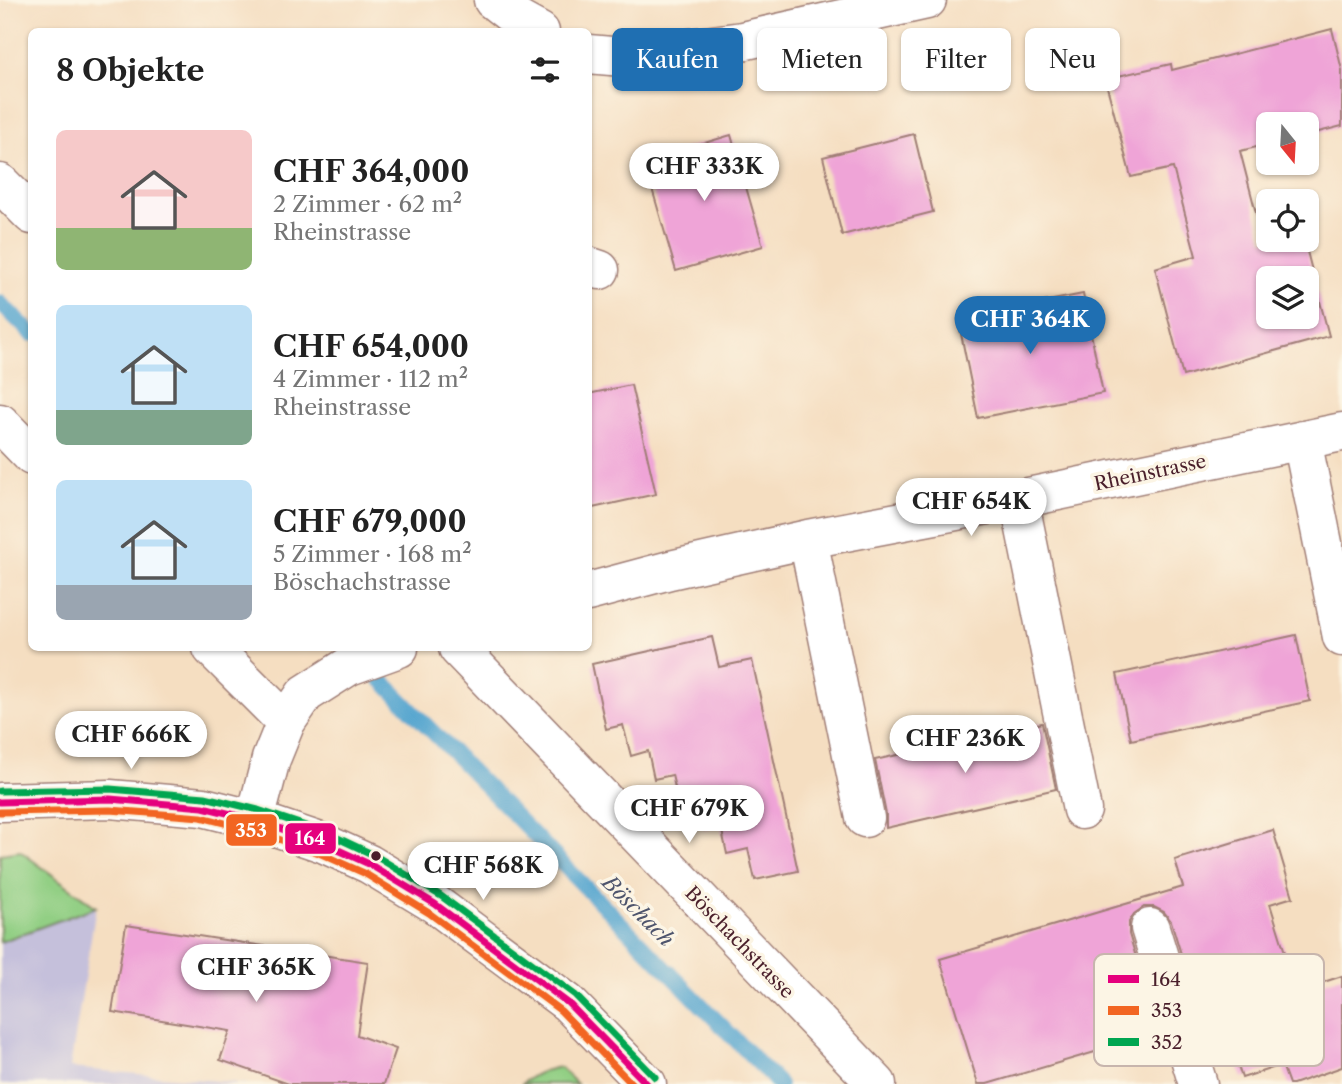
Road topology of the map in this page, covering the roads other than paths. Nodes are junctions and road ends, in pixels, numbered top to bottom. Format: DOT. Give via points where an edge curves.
graph roads {
  1 [pos="493,0"];
  2 [pos="927,0"];
  3 [pos="533,28"];
  4 [pos="592,54"];
  5 [pos="0,183"];
  6 [pos="28,211"];
  7 [pos="0,423"];
  8 [pos="1342,432"];
  9 [pos="1302,440"];
  10 [pos="28,452"];
  11 [pos="1019,499"];
  12 [pos="808,539"];
  13 [pos="592,592"];
  14 [pos="1342,637"];
  15 [pos="216,651"];
  16 [pos="391,651"];
  17 [pos="461,651"];
  18 [pos="295,708"];
  19 [pos="0,803"];
  20 [pos="1082,810"];
  21 [pos="865,818"];
  22 [pos="255,820"];
  23 [pos="1150,928"];
  24 [pos="1158,954"];
  25 [pos="1192,1066"];
  26 [pos="647,1084"];
  27 [pos="877,1084"];
  28 [pos="1198,1084"];
  1 -- 3 [label="street"];
  2 -- 4 [label="street" via="742,41 623,57"];
  5 -- 6 [label="street"];
  7 -- 10 [label="street"];
  8 -- 9 [label="street, Rheinstrasse"];
  9 -- 11 [label="street, Rheinstrasse"];
  9 -- 14 [label="street"];
  11 -- 12 [label="street, Rheinstrasse"];
  11 -- 20 [label="street"];
  12 -- 13 [label="street, Rheinstrasse"];
  12 -- 21 [label="street"];
  15 -- 18 [label="street"];
  16 -- 18 [label="street" via="349,666"];
  17 -- 27 [label="street, Böschachstrasse"];
  18 -- 22 [label="street" via="271,759"];
  19 -- 22 [label="street" via="110,799 203,807"];
  22 -- 26 [label="street" via="369,864 435,904 568,1003"];
  23 -- 24 [label="street"];
  25 -- 28 [label="street"];
}
